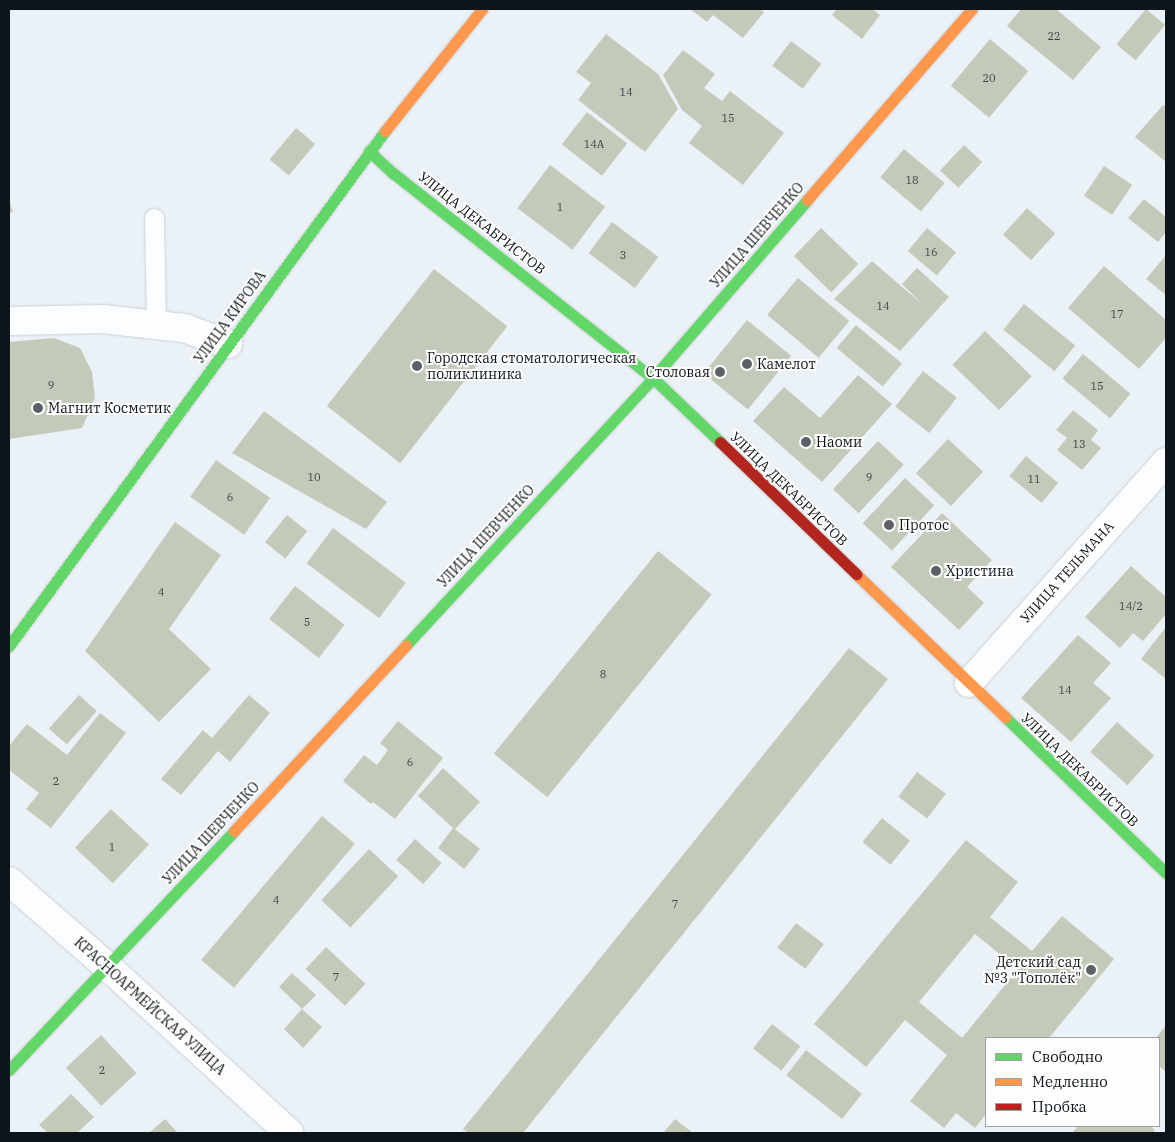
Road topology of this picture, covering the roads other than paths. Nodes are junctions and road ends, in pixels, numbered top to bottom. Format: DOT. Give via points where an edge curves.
graph roads {
  1 [pos="482,9"];
  2 [pos="972,9"];
  3 [pos="369,151"];
  4 [pos="154,218"];
  5 [pos="9,321"];
  6 [pos="156,324"];
  7 [pos="228,344"];
  8 [pos="653,378"];
  9 [pos="1166,462"];
  10 [pos="9,646"];
  11 [pos="969,683"];
  12 [pos="1166,873"];
  13 [pos="9,881"];
  14 [pos="108,967"];
  15 [pos="9,1070"];
  16 [pos="289,1133"];
  1 -- 3 [label="street, УЛИЦА КИРОВА"];
  2 -- 8 [label="street, УЛИЦА ШЕВЧЕНКО"];
  3 -- 7 [label="street, УЛИЦА КИРОВА"];
  3 -- 8 [label="street, УЛИЦА ДЕКАБРИСТОВ"];
  4 -- 6 [label="lane"];
  5 -- 6 [label="street" via="102,319"];
  6 -- 7 [label="street" via="184,328"];
  7 -- 10 [label="street, УЛИЦА КИРОВА"];
  8 -- 11 [label="street, УЛИЦА ДЕКАБРИСТОВ"];
  8 -- 14 [label="street, УЛИЦА ШЕВЧЕНКО"];
  9 -- 11 [label="street, УЛИЦА ТЕЛЬМАНА"];
  11 -- 12 [label="street, УЛИЦА ДЕКАБРИСТОВ"];
  13 -- 14 [label="street, КРАСНОАРМЕЙСКАЯ УЛИЦА"];
  14 -- 15 [label="street, УЛИЦА ШЕВЧЕНКО"];
  14 -- 16 [label="street, КРАСНОАРМЕЙСКАЯ УЛИЦА"];
}
